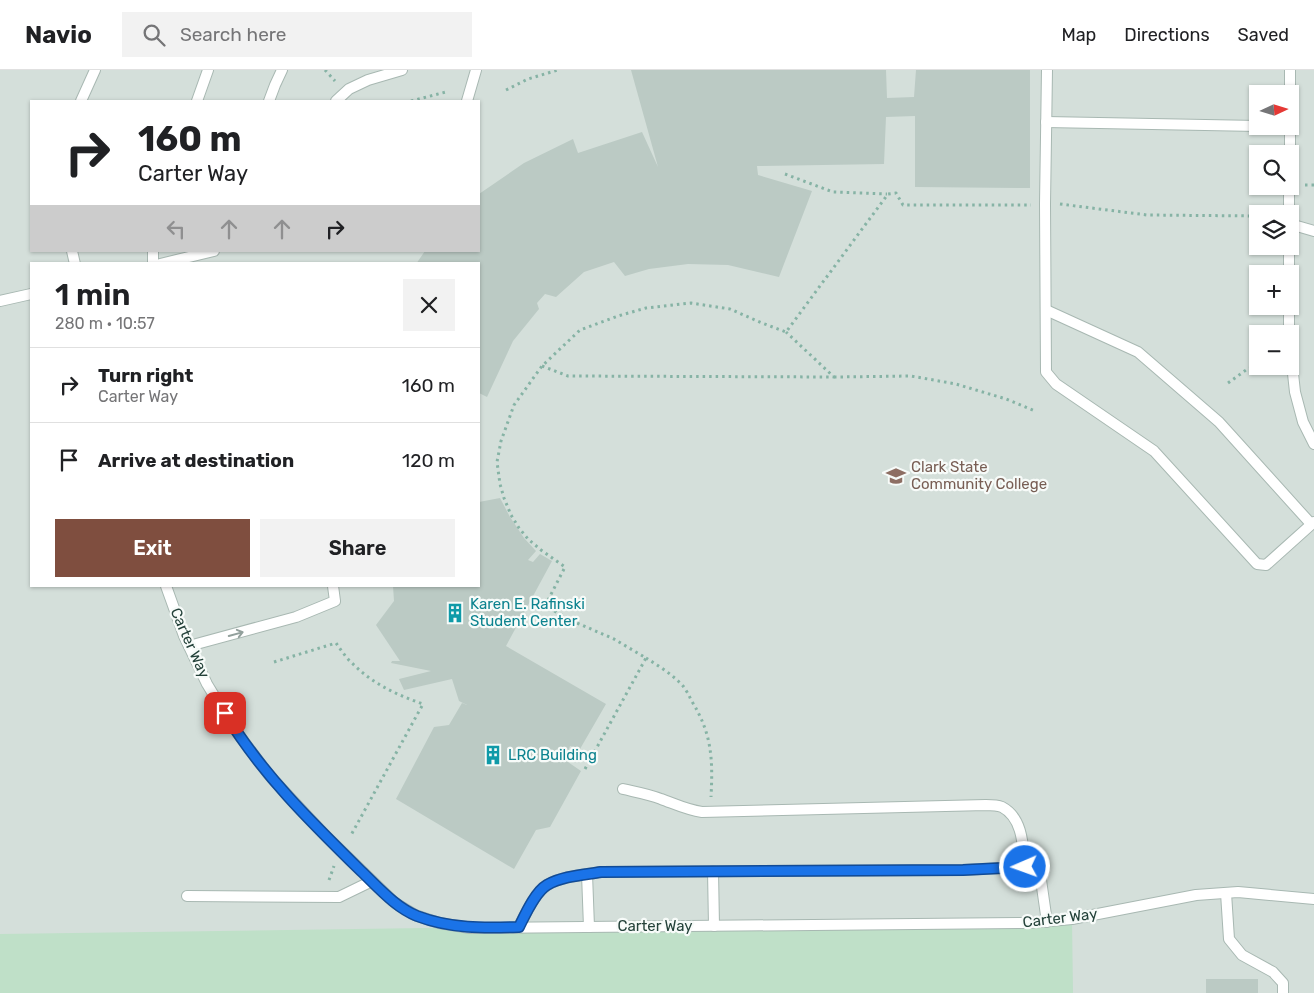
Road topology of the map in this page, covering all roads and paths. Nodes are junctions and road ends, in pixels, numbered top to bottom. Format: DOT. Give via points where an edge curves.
graph roads {
  1 [pos="95,70"];
  2 [pos="208,70"];
  3 [pos="282,70"];
  4 [pos="402,70"];
  5 [pos="476,70"];
  6 [pos="558,70"];
  7 [pos="1047,70"];
  8 [pos="1290,70"];
  9 [pos="1290,85"];
  10 [pos="506,90"];
  11 [pos="446,92"];
  12 [pos="82,100"];
  13 [pos="197,100"];
  14 [pos="269,100"];
  15 [pos="337,100"];
  16 [pos="415,100"];
  17 [pos="467,100"];
  18 [pos="1046,122"];
  19 [pos="1249,126"];
  20 [pos="785,174"];
  21 [pos="888,194"];
  22 [pos="1045,204"];
  23 [pos="1249,216"];
  24 [pos="1299,227"];
  25 [pos="1314,231"];
  26 [pos="210,252"];
  27 [pos="168,262"];
  28 [pos="30,294"];
  29 [pos="0,301"];
  30 [pos="1046,310"];
  31 [pos="786,332"];
  32 [pos="542,366"];
  33 [pos="1249,368"];
  34 [pos="1293,375"];
  35 [pos="834,377"];
  36 [pos="1228,383"];
  37 [pos="1035,411"];
  38 [pos="1314,444"];
  39 [pos="1313,523"];
  40 [pos="166,587"];
  41 [pos="333,587"];
  42 [pos="189,646"];
  43 [pos="646,658"];
  44 [pos="274,662"];
  45 [pos="585,769"];
  46 [pos="623,789"];
  47 [pos="711,798"];
  48 [pos="341,851"];
  49 [pos="1025,867"];
  50 [pos="713,871"];
  51 [pos="587,874"];
  52 [pos="329,880"];
  53 [pos="372,881"];
  54 [pos="1226,893"];
  55 [pos="187,896"];
  56 [pos="1314,899"];
  57 [pos="1047,922"];
  58 [pos="714,926"];
  59 [pos="519,927"];
  60 [pos="589,927"];
  61 [pos="1283,993"];
  1 -- 12 [label="lane"];
  2 -- 13 [label="lane"];
  3 -- 14 [label="lane"];
  4 -- 15 [label="lane" via="349,88"];
  5 -- 17 [label="lane"];
  6 -- 10 [label="path"];
  7 -- 18 [label="lane"];
  8 -- 9 [label="lane"];
  11 -- 16 [label="path"];
  18 -- 19 [label="lane"];
  18 -- 22 [label="lane"];
  20 -- 21 [label="path" via="833,192"];
  21 -- 22 [label="path" via="896,193 903,205"];
  21 -- 31 [label="path"];
  22 -- 23 [label="path" via="1147,215"];
  22 -- 30 [label="lane"];
  24 -- 25 [label="lane"];
  26 -- 27 [label="lane"];
  28 -- 29 [label="lane"];
  30 -- 39 [label="lane" via="1138,352 1219,422"];
  30 -- 39 [label="lane" via="1046,372 1056,384 1154,451 1257,564 1266,565"];
  31 -- 32 [label="path" via="730,308 691,303 646,308 580,330"];
  31 -- 35 [label="path"];
  32 -- 35 [label="path" via="568,376"];
  32 -- 43 [label="path" via="514,405 501,442 498,462 504,498 511,515 528,539 565,567 546,606"];
  33 -- 36 [label="path"];
  34 -- 38 [label="lane" via="1303,422"];
  35 -- 37 [label="path" via="911,376 956,384"];
  40 -- 42 [label="lane, Carter Way"];
  42 -- 41 [label="lane, one-way" via="296,617 335,600"];
  42 -- 48 [label="lane, Carter Way" via="233,727 270,774"];
  43 -- 45 [label="path"];
  43 -- 47 [label="path" via="684,687 697,709 711,748"];
  44 -- 48 [label="path" via="336,643 352,663 376,683 423,704"];
  46 -- 49 [label="lane" via="702,812 1000,806 1019,826"];
  48 -- 52 [label="path"];
  48 -- 53 [label="lane, Carter Way"];
  49 -- 50 [label="lane"];
  49 -- 57 [label="lane" via="1039,866"];
  50 -- 51 [label="lane"];
  50 -- 58 [label="lane"];
  51 -- 59 [label="lane" via="546,885 532,901"];
  51 -- 60 [label="lane"];
  53 -- 55 [label="lane" via="339,898"];
  53 -- 59 [label="lane, Carter Way" via="395,903 438,923 470,928"];
  54 -- 56 [label="lane, Carter Way"];
  54 -- 57 [label="lane, Carter Way" via="1196,895"];
  54 -- 61 [label="lane" via="1229,939 1242,955 1273,972 1283,983"];
  57 -- 58 [label="lane, Carter Way"];
  58 -- 60 [label="lane, Carter Way"];
  59 -- 60 [label="lane, Carter Way"];
}
